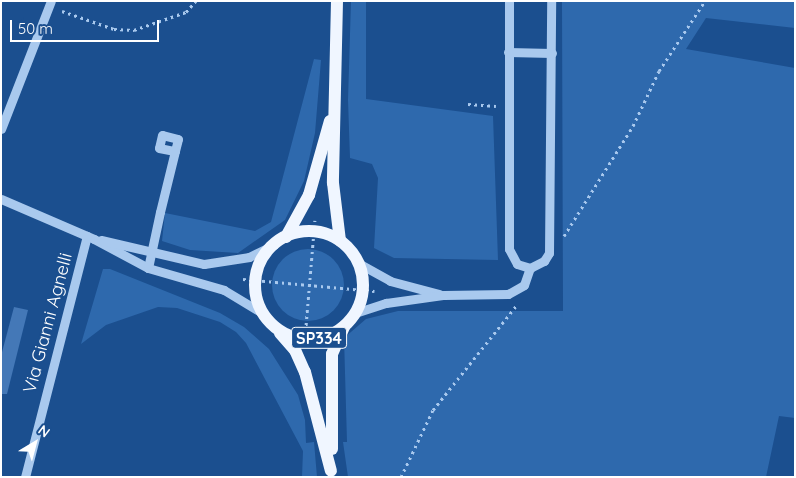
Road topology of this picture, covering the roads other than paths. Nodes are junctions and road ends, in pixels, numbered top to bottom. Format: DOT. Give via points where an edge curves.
graph roads {
  1 [pos="337,1"];
  2 [pos="509,1"];
  3 [pos="551,1"];
  4 [pos="50,4"];
  5 [pos="508,52"];
  6 [pos="552,53"];
  7 [pos="334,107"];
  8 [pos="1,129"];
  9 [pos="175,151"];
  10 [pos="1,199"];
  11 [pos="90,237"];
  12 [pos="286,237"];
  13 [pos="340,241"];
  14 [pos="274,245"];
  15 [pos="152,252"];
  16 [pos="358,263"];
  17 [pos="148,268"];
  18 [pos="530,268"];
  19 [pos="444,295"];
  20 [pos="355,313"];
  21 [pos="268,319"];
  22 [pos="346,325"];
  23 [pos="332,474"];
  24 [pos="25,477"];
  1 -- 7 [label="main road, SP334"];
  2 -- 5 [label="street"];
  3 -- 6 [label="street"];
  4 -- 8 [label="street"];
  5 -- 6 [label="street"];
  5 -- 18 [label="street" via="508,249 516,264"];
  6 -- 18 [label="street" via="549,253 544,261"];
  7 -- 12 [label="main road, SP334" via="309,195"];
  7 -- 13 [label="main road, SP334" via="334,205"];
  9 -- 15 [label="street"];
  10 -- 11 [label="street"];
  11 -- 15 [label="street"];
  11 -- 17 [label="street"];
  11 -- 24 [label="street, Via Gianni Agnelli"];
  12 -- 13 [label="main road, SP334" via="315,226"];
  12 -- 14 [label="main road, SP334"];
  13 -- 16 [label="main road, SP334"];
  14 -- 15 [label="street" via="248,257 214,264"];
  14 -- 21 [label="main road, SP334" via="249,280"];
  15 -- 17 [label="street"];
  16 -- 19 [label="street" via="390,281"];
  16 -- 20 [label="main road, SP334" via="368,291"];
  17 -- 21 [label="street" via="224,290"];
  18 -- 19 [label="street" via="524,285 514,292"];
  19 -- 20 [label="street" via="386,304"];
  20 -- 22 [label="main road, SP334"];
  21 -- 22 [label="main road, SP334" via="281,331 304,341 330,335"];
  21 -- 23 [label="main road, SP334" via="295,350 305,372"];
  22 -- 23 [label="main road, SP334" via="332,354"];
}
